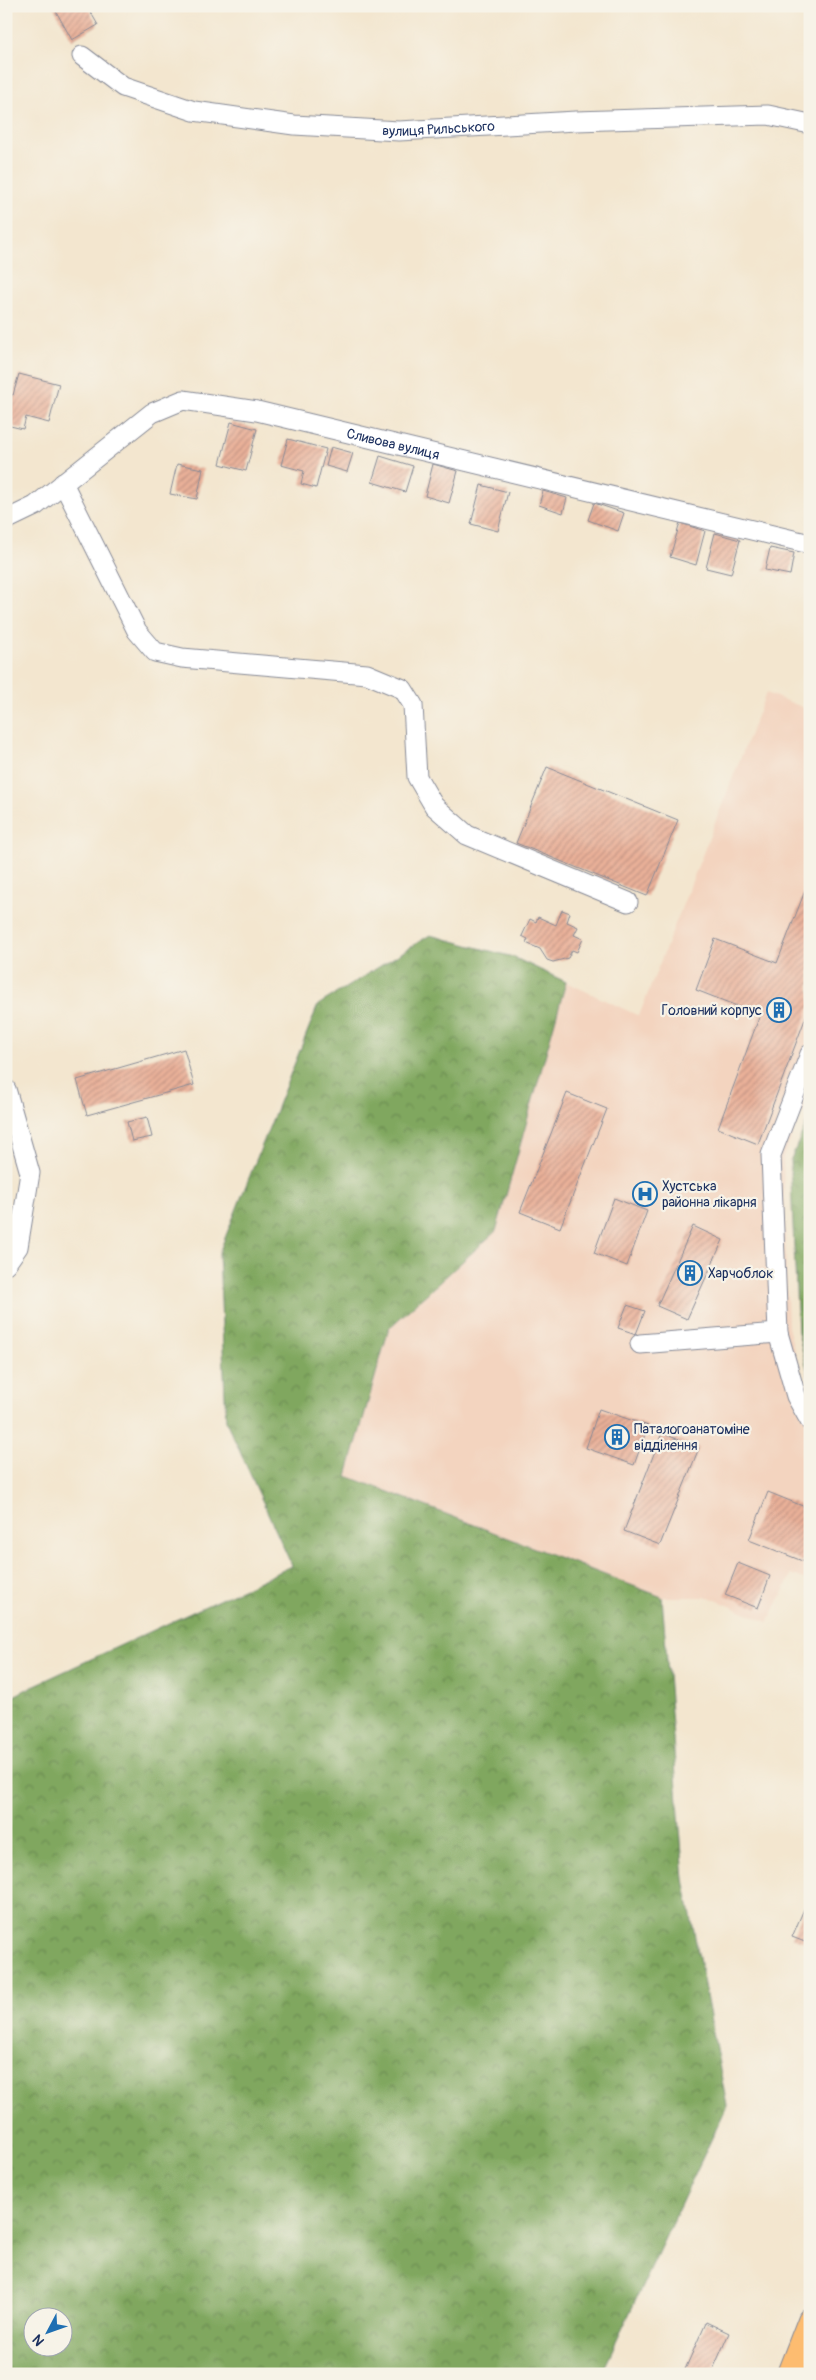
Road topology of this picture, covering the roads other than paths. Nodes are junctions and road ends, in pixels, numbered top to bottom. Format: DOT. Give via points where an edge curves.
graph roads {
  1 [pos="82,56"];
  2 [pos="810,124"];
  3 [pos="63,483"];
  4 [pos="6,520"];
  5 [pos="810,544"];
  6 [pos="628,902"];
  7 [pos="810,1054"];
  8 [pos="6,1089"];
  9 [pos="6,1264"];
  10 [pos="778,1333"];
  11 [pos="640,1344"];
  12 [pos="810,1421"];
  13 [pos="810,2320"];
  14 [pos="789,2374"];
  1 -- 2 [label="street, вулиця Рильського" via="123,87 194,110 294,125 400,131 576,120 768,114"];
  3 -- 4 [label="street, Сливова вулиця" via="36,506"];
  3 -- 5 [label="street, Сливова вулиця" via="152,413 183,400 266,413"];
  3 -- 6 [label="street" via="137,631 155,652 182,658 366,674 404,689 413,705 417,777 434,806 467,834"];
  7 -- 10 [label="street" via="771,1155"];
  8 -- 9 [label="street" via="30,1173 18,1247"];
  10 -- 11 [label="street"];
  10 -- 12 [label="street" via="796,1396"];
  13 -- 14 [label="main road"];
}
